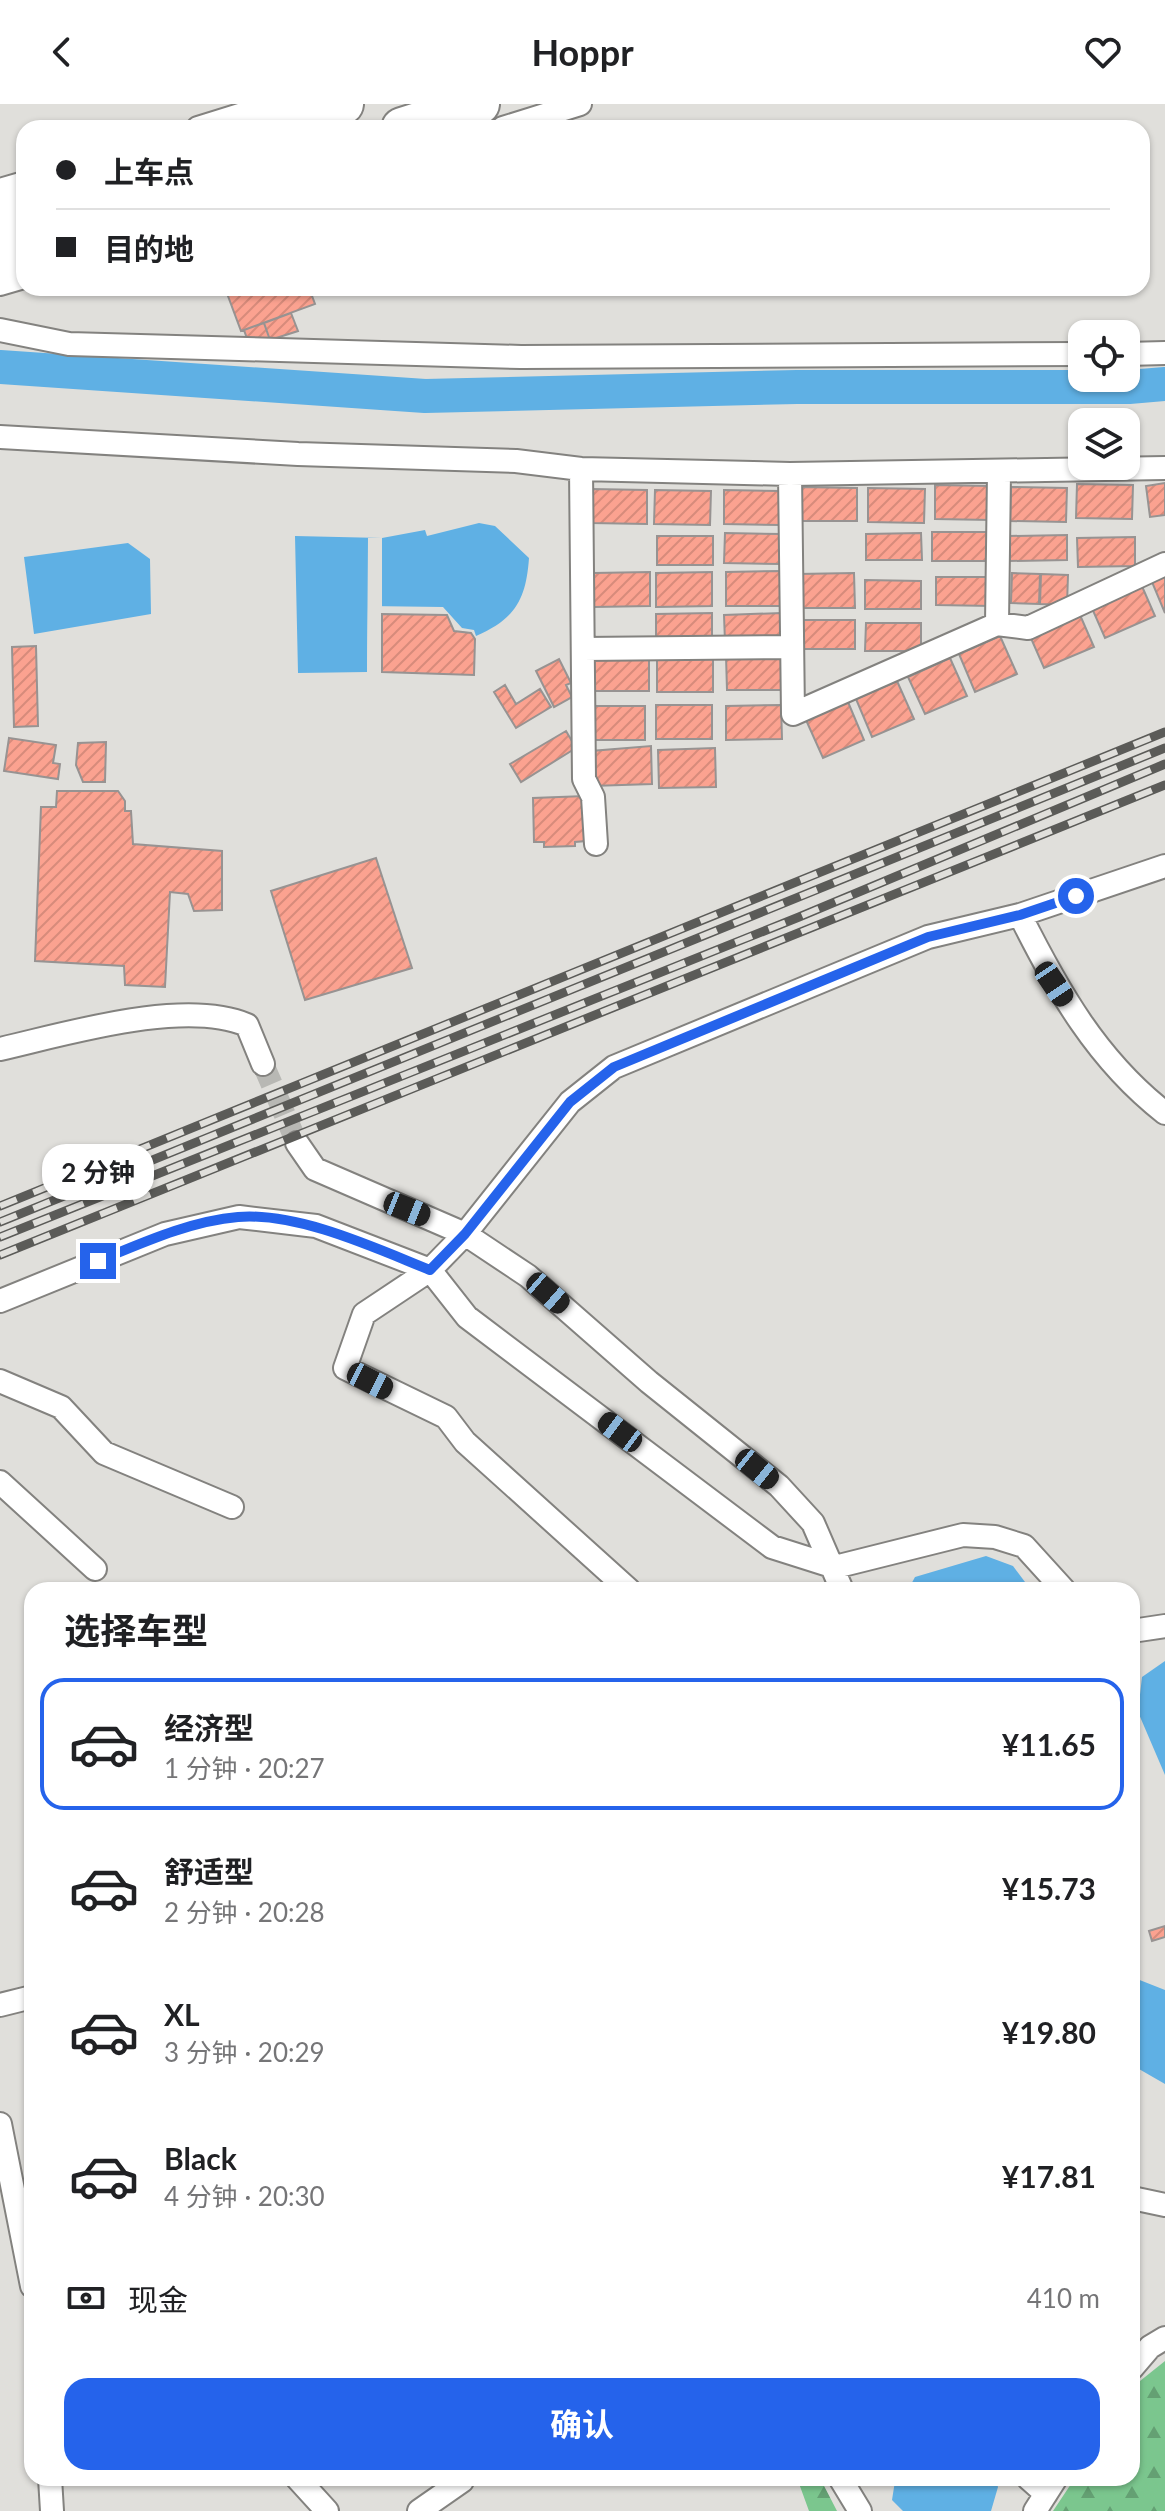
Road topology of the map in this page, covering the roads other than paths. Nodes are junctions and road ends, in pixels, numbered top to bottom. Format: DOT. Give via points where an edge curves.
graph roads {
  1 [pos="275,104"];
  2 [pos="343,104"];
  3 [pos="479,104"];
  4 [pos="580,104"];
  5 [pos="224,120"];
  6 [pos="293,120"];
  7 [pos="428,120"];
  8 [pos="529,120"];
  9 [pos="0,330"];
  10 [pos="1165,353"];
  11 [pos="1068,354"];
  12 [pos="1140,354"];
  13 [pos="0,437"];
  14 [pos="1165,468"];
  15 [pos="581,469"];
  16 [pos="999,473"];
  17 [pos="790,474"];
  18 [pos="1165,564"];
  19 [pos="997,624"];
  20 [pos="792,647"];
  21 [pos="583,649"];
  22 [pos="596,844"];
  23 [pos="1165,866"];
  24 [pos="1020,915"];
  25 [pos="0,1049"];
  26 [pos="263,1064"];
  27 [pos="1165,1113"];
  28 [pos="297,1143"];
  29 [pos="465,1234"];
  30 [pos="430,1270"];
  31 [pos="0,1301"];
  32 [pos="0,1381"];
  33 [pos="0,1482"];
  34 [pos="232,1507"];
  35 [pos="835,1567"];
  36 [pos="95,1569"];
  37 [pos="620,1582"];
  38 [pos="840,1582"];
  39 [pos="1057,1582"];
  40 [pos="1165,1626"];
  41 [pos="1140,1630"];
  42 [pos="24,1999"];
  43 [pos="0,2005"];
  44 [pos="0,2124"];
  45 [pos="1140,2200"];
  46 [pos="1165,2205"];
  47 [pos="24,2246"];
  48 [pos="1165,2338"];
  49 [pos="1140,2359"];
  50 [pos="50,2486"];
  51 [pos="304,2486"];
  52 [pos="455,2486"];
  53 [pos="845,2486"];
  54 [pos="52,2511"];
  55 [pos="327,2511"];
  56 [pos="419,2511"];
  57 [pos="860,2511"];
  1 -- 5 [label="street"];
  2 -- 6 [label="highway"];
  3 -- 7 [label="highway"];
  4 -- 8 [label="street"];
  9 -- 11 [label="street" via="69,344 521,357"];
  10 -- 12 [label="street"];
  13 -- 15 [label="street" via="516,461"];
  14 -- 16 [label="street"];
  15 -- 17 [label="street"];
  15 -- 21 [label="street"];
  16 -- 17 [label="street"];
  16 -- 19 [label="street"];
  17 -- 20 [label="street"];
  18 -- 19 [label="street" via="1028,628"];
  19 -- 20 [label="street" via="793,714"];
  20 -- 21 [label="street"];
  21 -- 22 [label="street" via="584,779 593,797"];
  23 -- 24 [label="street"];
  24 -- 27 [label="street" via="1054,984 1099,1052"];
  24 -- 29 [label="street" via="928,937 614,1067 570,1102"];
  25 -- 26 [label="street" via="101,1026 187,1015 225,1016 247,1025"];
  28 -- 29 [label="street" via="315,1169"];
  29 -- 30 [label="street"];
  29 -- 35 [label="street" via="528,1276 779,1486 813,1523"];
  30 -- 31 [label="street" via="316,1226 239,1217 165,1234"];
  30 -- 35 [label="street" via="467,1317 772,1547"];
  30 -- 37 [label="street" via="364,1314 345,1368 446,1417 465,1442"];
  32 -- 34 [label="street" via="61,1407 104,1453"];
  33 -- 36 [label="street"];
  35 -- 38 [label="street"];
  35 -- 39 [label="street" via="963,1535 995,1537 1024,1546"];
  40 -- 41 [label="street"];
  42 -- 43 [label="street"];
  44 -- 47 [label="street"];
  45 -- 46 [label="street"];
  48 -- 49 [label="street"];
  50 -- 54 [label="street"];
  51 -- 55 [label="street"];
  52 -- 56 [label="street"];
  53 -- 57 [label="street"];
}
